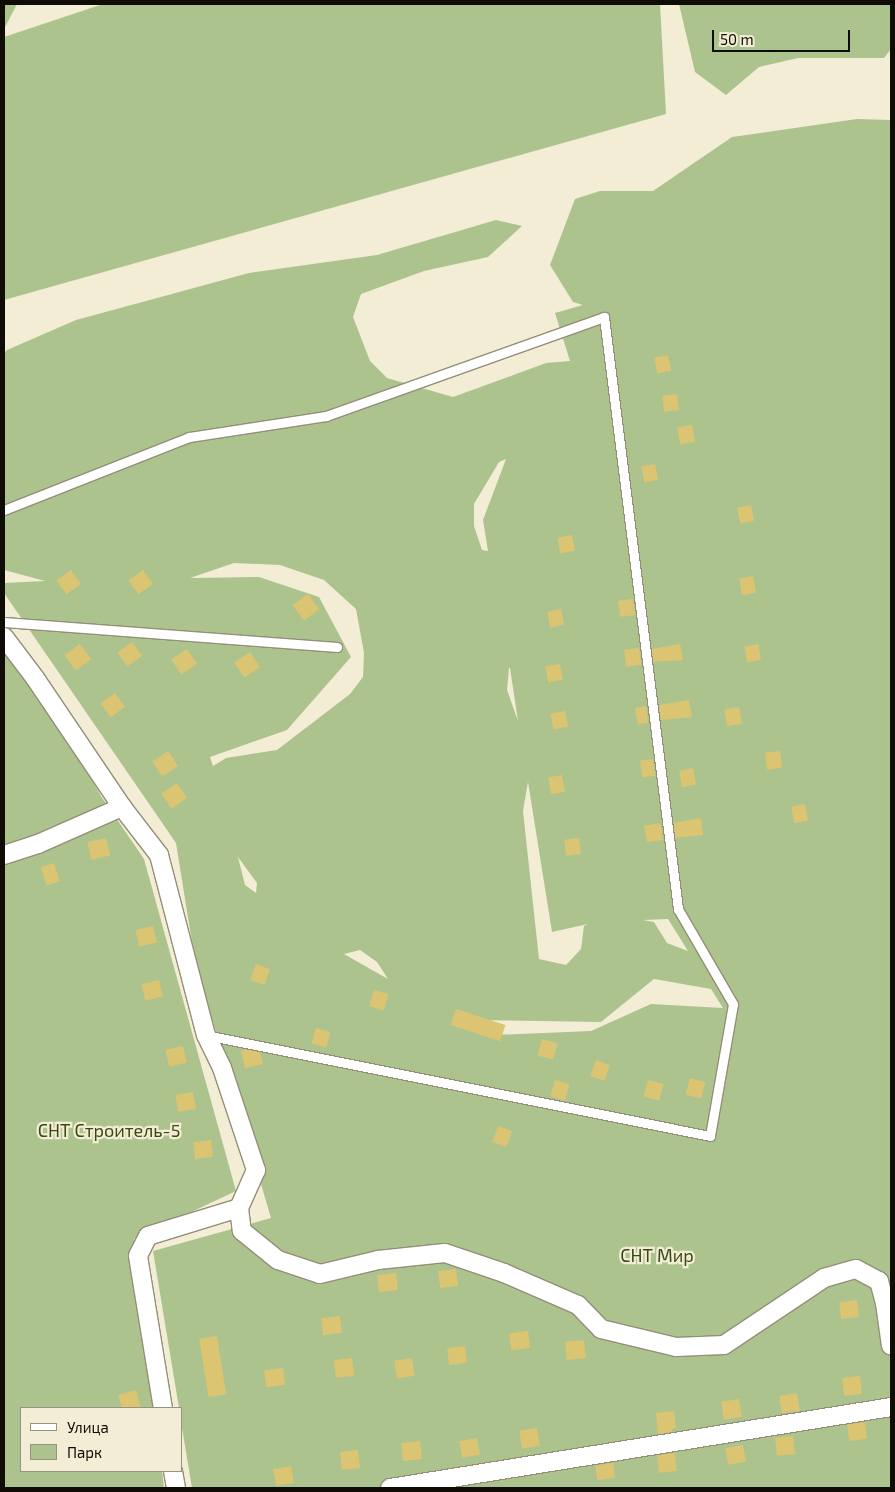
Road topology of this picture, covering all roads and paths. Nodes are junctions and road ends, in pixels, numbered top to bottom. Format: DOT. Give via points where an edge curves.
graph roads {
  1 [pos="4,510"];
  2 [pos="4,622"];
  3 [pos="4,638"];
  4 [pos="337,647"];
  5 [pos="122,807"];
  6 [pos="4,855"];
  7 [pos="206,1035"];
  8 [pos="239,1208"];
  9 [pos="891,1346"];
  10 [pos="163,1407"];
  11 [pos="891,1407"];
  12 [pos="174,1472"];
  13 [pos="176,1488"];
  14 [pos="390,1488"];
  1 -- 7 [label="lane" via="189,437 326,416 604,317 678,909 733,1004 710,1136"];
  2 -- 4 [label="lane"];
  3 -- 5 [label="street" via="35,678"];
  5 -- 6 [label="street" via="38,844"];
  5 -- 7 [label="street" via="160,855"];
  7 -- 8 [label="street" via="222,1068 256,1170"];
  8 -- 9 [label="street" via="242,1232 278,1260 320,1274 378,1260 445,1253 504,1273 578,1305 600,1329 676,1347 724,1345 824,1278 856,1269 879,1281 886,1303"];
  8 -- 10 [label="street" via="148,1236 138,1256"];
  11 -- 14 [label="street"];
  12 -- 13 [label="street"];
}
